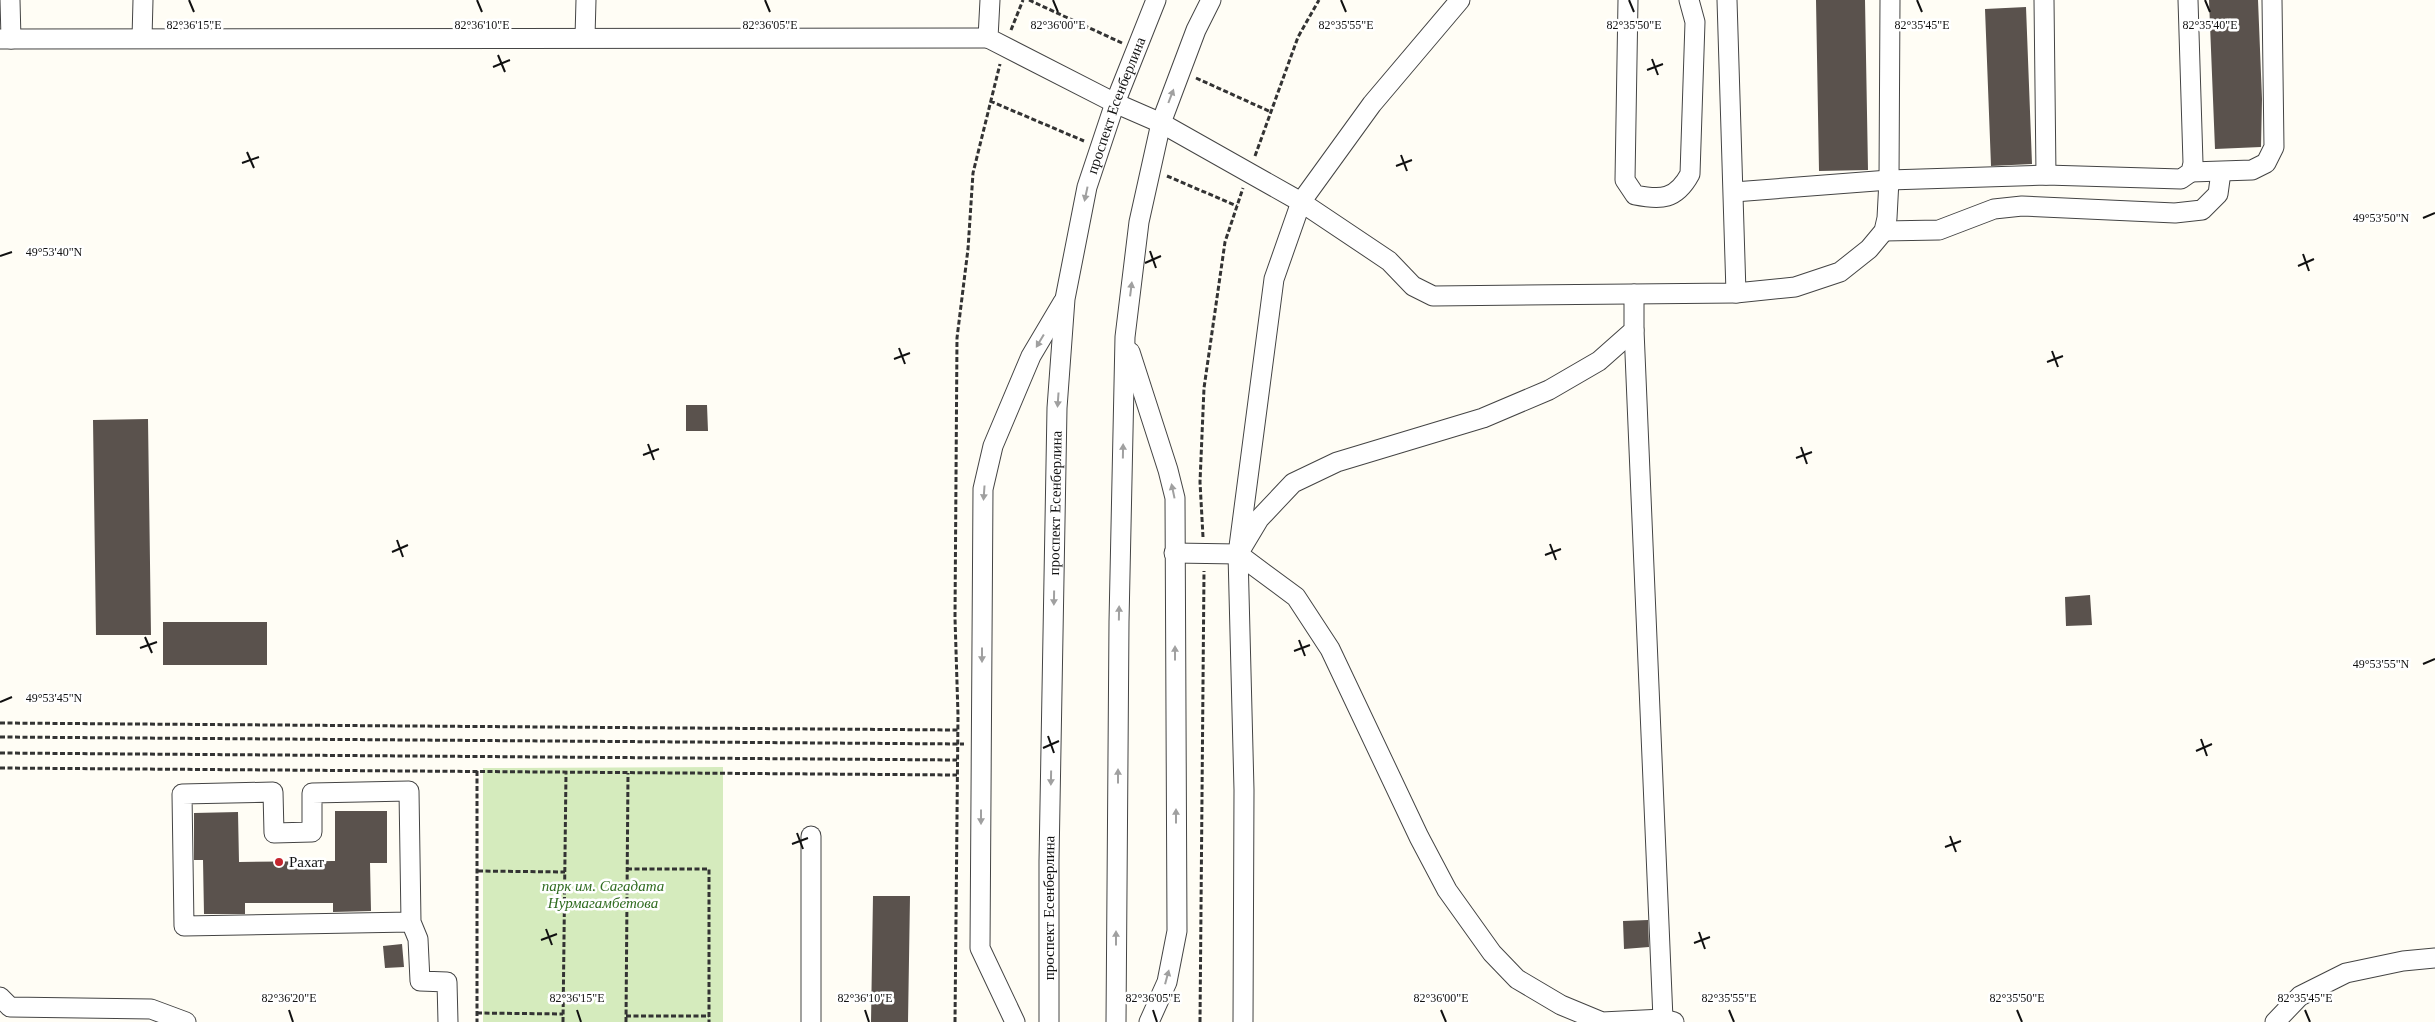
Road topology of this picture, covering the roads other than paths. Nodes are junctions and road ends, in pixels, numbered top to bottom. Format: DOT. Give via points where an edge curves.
graph roads {
  1 [pos="10,0"];
  2 [pos="143,0"];
  3 [pos="586,0"];
  4 [pos="990,0"];
  5 [pos="1156,0"];
  6 [pos="1211,0"];
  7 [pos="1460,0"];
  8 [pos="1628,0"];
  9 [pos="1690,0"];
  10 [pos="1727,0"];
  11 [pos="1890,0"];
  12 [pos="2044,0"];
  13 [pos="2188,0"];
  14 [pos="2272,0"];
  15 [pos="1728,20"];
  16 [pos="1695,22"];
  17 [pos="585,37"];
  18 [pos="142,38"];
  19 [pos="988,38"];
  20 [pos="5,39"];
  21 [pos="1116,103"];
  22 [pos="1161,123"];
  23 [pos="2191,172"];
  24 [pos="2221,172"];
  25 [pos="2046,175"];
  26 [pos="1890,180"];
  27 [pos="1734,192"];
  28 [pos="1301,202"];
  29 [pos="1884,231"];
  30 [pos="1736,292"];
  31 [pos="1634,294"];
  32 [pos="1065,299"];
  33 [pos="1634,330"];
  34 [pos="1125,337"];
  35 [pos="1174,553"];
  36 [pos="1238,554"];
  37 [pos="811,836"];
  38 [pos="411,922"];
  39 [pos="2435,958"];
  40 [pos="3,1004"];
  41 [pos="1668,1021"];
  42 [pos="186,1022"];
  43 [pos="448,1022"];
  44 [pos="811,1022"];
  45 [pos="1015,1022"];
  46 [pos="1049,1022"];
  47 [pos="1116,1022"];
  48 [pos="1149,1022"];
  49 [pos="1243,1022"];
  50 [pos="2276,1022"];
  1 -- 20 [label="street"];
  2 -- 18 [label="street"];
  3 -- 17 [label="street"];
  4 -- 19 [label="street"];
  5 -- 21 [label="street, проспект Есенберлина"];
  22 -- 6 [label="street, one-way"];
  7 -- 28 [label="street" via="1372,104"];
  8 -- 16 [label="street" via="1625,180 1635,195 1658,199 1682,189 1690,174"];
  9 -- 16 [label="street"];
  10 -- 15 [label="street"];
  11 -- 26 [label="street"];
  12 -- 25 [label="street"];
  13 -- 23 [label="street"];
  14 -- 24 [label="street" via="2274,147 2266,164 2252,170"];
  15 -- 16 [label="street"];
  15 -- 27 [label="street"];
  17 -- 18 [label="street"];
  17 -- 19 [label="street"];
  18 -- 20 [label="street"];
  19 -- 21 [label="street"];
  21 -- 22 [label="street"];
  21 -- 32 [label="street, проспект Есенберлина, one-way" via="1087,187"];
  22 -- 28 [label="street"];
  34 -- 22 [label="street, one-way" via="1139,222"];
  23 -- 24 [label="street"];
  23 -- 25 [label="street" via="2181,179"];
  24 -- 29 [label="street" via="2218,194 2202,210 2174,213 2022,206 1994,209 1939,230"];
  25 -- 26 [label="street"];
  26 -- 27 [label="street"];
  26 -- 29 [label="street"];
  27 -- 30 [label="street"];
  28 -- 31 [label="street" via="1389,261 1413,286 1434,296"];
  28 -- 36 [label="street" via="1274,279"];
  29 -- 30 [label="street" via="1869,249 1840,272 1795,287"];
  30 -- 31 [label="street"];
  31 -- 33 [label="street"];
  32 -- 45 [label="street, one-way" via="1027,365 993,446 984,489 980,948"];
  32 -- 46 [label="street, проспект Есенберлина, one-way" via="1057,408"];
  33 -- 36 [label="street" via="1599,361 1549,390 1483,418 1337,462 1292,483 1259,519"];
  33 -- 41 [label="street"];
  35 -- 34 [label="street, one-way" via="1175,498"];
  47 -- 34 [label="street, one-way"];
  35 -- 36 [label="street"];
  48 -- 35 [label="street, one-way" via="1166,982 1177,931"];
  36 -- 41 [label="street" via="1296,597 1330,648 1447,890 1492,953 1517,980 1561,1005 1602,1022"];
  36 -- 49 [label="street" via="1244,790"];
  37 -- 44 [label="street"];
  38 -- 38 [label="street" via="409,791 312,793 312,832 274,833 273,792 182,794 184,926"];
  38 -- 43 [label="street" via="418,939 420,981 447,982"];
  39 -- 50 [label="street" via="2346,973 2300,996"];
  40 -- 42 [label="street" via="152,1009"];
}
